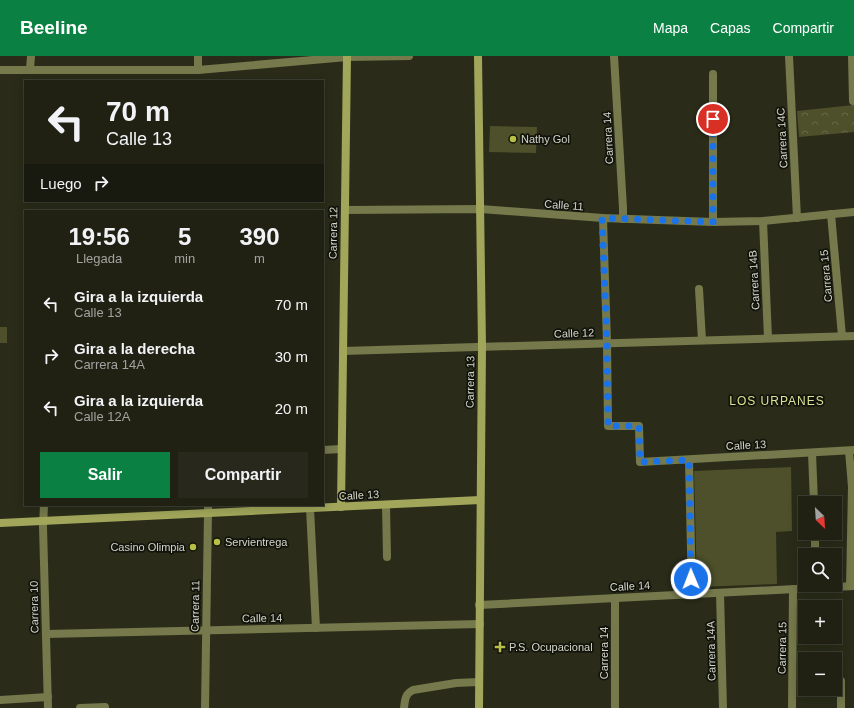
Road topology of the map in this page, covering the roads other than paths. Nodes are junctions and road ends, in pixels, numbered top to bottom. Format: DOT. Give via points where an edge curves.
graph roads {
  1 [pos="31,56"];
  2 [pos="198,56"];
  3 [pos="347,56"];
  4 [pos="409,56"];
  5 [pos="478,56"];
  6 [pos="614,56"];
  7 [pos="789,56"];
  8 [pos="852,56"];
  9 [pos="30,69"];
  10 [pos="0,70"];
  11 [pos="198,70"];
  12 [pos="714,74"];
  13 [pos="853,101"];
  14 [pos="481,209"];
  15 [pos="345,210"];
  16 [pos="854,212"];
  17 [pos="831,214"];
  18 [pos="602,218"];
  19 [pos="797,218"];
  20 [pos="623,219"];
  21 [pos="763,221"];
  22 [pos="713,222"];
  23 [pos="699,289"];
  24 [pos="842,336"];
  25 [pos="854,336"];
  26 [pos="768,338"];
  27 [pos="702,340"];
  28 [pos="607,343"];
  29 [pos="482,347"];
  30 [pos="343,351"];
  31 [pos="342,449"];
  32 [pos="324,450"];
  33 [pos="852,450"];
  34 [pos="812,453"];
  35 [pos="689,460"];
  36 [pos="814,496"];
  37 [pos="480,500"];
  38 [pos="386,505"];
  39 [pos="44,506"];
  40 [pos="341,507"];
  41 [pos="310,508"];
  42 [pos="208,509"];
  43 [pos="43,521"];
  44 [pos="0,523"];
  45 [pos="387,557"];
  46 [pos="852,586"];
  47 [pos="798,588"];
  48 [pos="794,589"];
  49 [pos="720,593"];
  50 [pos="692,594"];
  51 [pos="615,598"];
  52 [pos="479,605"];
  53 [pos="480,624"];
  54 [pos="316,628"];
  55 [pos="206,630"];
  56 [pos="46,634"];
  57 [pos="479,682"];
  58 [pos="841,696"];
  59 [pos="48,697"];
  60 [pos="0,700"];
  61 [pos="105,707"];
  62 [pos="48,708"];
  63 [pos="80,708"];
  64 [pos="205,708"];
  65 [pos="404,708"];
  66 [pos="479,708"];
  67 [pos="615,708"];
  68 [pos="723,708"];
  69 [pos="792,708"];
  70 [pos="841,708"];
  1 -- 9 [label="street"];
  2 -- 11 [label="street"];
  3 -- 4 [label="street"];
  3 -- 11 [label="street"];
  3 -- 15 [label="main road, Carrera 12"];
  5 -- 14 [label="main road, Carrera 13"];
  6 -- 20 [label="street, Carrera 14"];
  7 -- 19 [label="street, Carrera 14C"];
  8 -- 13 [label="street"];
  9 -- 10 [label="street"];
  9 -- 11 [label="street"];
  12 -- 22 [label="street"];
  14 -- 15 [label="street, Calle 11"];
  14 -- 18 [label="street, Calle 11"];
  14 -- 29 [label="main road, Carrera 13"];
  15 -- 30 [label="main road, Carrera 12"];
  16 -- 17 [label="street, Calle 11"];
  17 -- 19 [label="street, Calle 11"];
  17 -- 24 [label="street, Carrera 15"];
  18 -- 20 [label="street, Calle 11"];
  18 -- 28 [label="street"];
  19 -- 21 [label="street, Calle 11"];
  20 -- 22 [label="street, Calle 11"];
  21 -- 22 [label="street, Calle 11"];
  21 -- 26 [label="street, Carrera 14B"];
  23 -- 27 [label="street"];
  24 -- 25 [label="street, Calle 12"];
  24 -- 26 [label="street, Calle 12"];
  26 -- 27 [label="street, Calle 12"];
  27 -- 28 [label="street, Calle 12"];
  28 -- 29 [label="street, Calle 12"];
  28 -- 35 [label="street, Calle 13" via="608,426 639,426 640,462"];
  29 -- 30 [label="street, Calle 12"];
  29 -- 37 [label="main road, Carrera 13"];
  30 -- 31 [label="main road, Carrera 12"];
  31 -- 32 [label="street"];
  31 -- 40 [label="main road, Carrera 12"];
  33 -- 34 [label="street, Calle 13"];
  33 -- 46 [label="street"];
  34 -- 35 [label="street, Calle 13"];
  34 -- 36 [label="street"];
  35 -- 50 [label="street"];
  37 -- 38 [label="main road, Calle 13"];
  37 -- 52 [label="main road, Carrera 13"];
  38 -- 40 [label="main road, Calle 13"];
  38 -- 45 [label="street"];
  39 -- 43 [label="street, Carrera 10"];
  40 -- 41 [label="main road, Calle 13"];
  41 -- 42 [label="main road, Calle 13"];
  41 -- 54 [label="street"];
  42 -- 43 [label="main road, Calle 13"];
  42 -- 55 [label="street, Carrera 11"];
  43 -- 44 [label="main road, Calle 13"];
  43 -- 56 [label="street, Carrera 10"];
  47 -- 48 [label="street, Calle 14"];
  48 -- 49 [label="street, Calle 14"];
  48 -- 69 [label="street, Carrera 15"];
  49 -- 50 [label="street, Calle 14"];
  49 -- 68 [label="street, Carrera 14A"];
  50 -- 51 [label="street, Calle 14"];
  51 -- 52 [label="street, Calle 14"];
  51 -- 67 [label="street, Carrera 14"];
  52 -- 53 [label="main road, Carrera 13"];
  53 -- 54 [label="street, Calle 14"];
  53 -- 57 [label="main road, Carrera 13"];
  54 -- 55 [label="street, Calle 14"];
  55 -- 56 [label="street, Calle 14"];
  55 -- 64 [label="street, Carrera 11"];
  56 -- 59 [label="street, Carrera 10"];
  57 -- 65 [label="street" via="413,690 408,692"];
  57 -- 66 [label="main road, Carrera 13"];
  58 -- 70 [label="street"];
  59 -- 60 [label="street"];
  59 -- 62 [label="street, Carrera 10"];
  61 -- 63 [label="street"];
}
